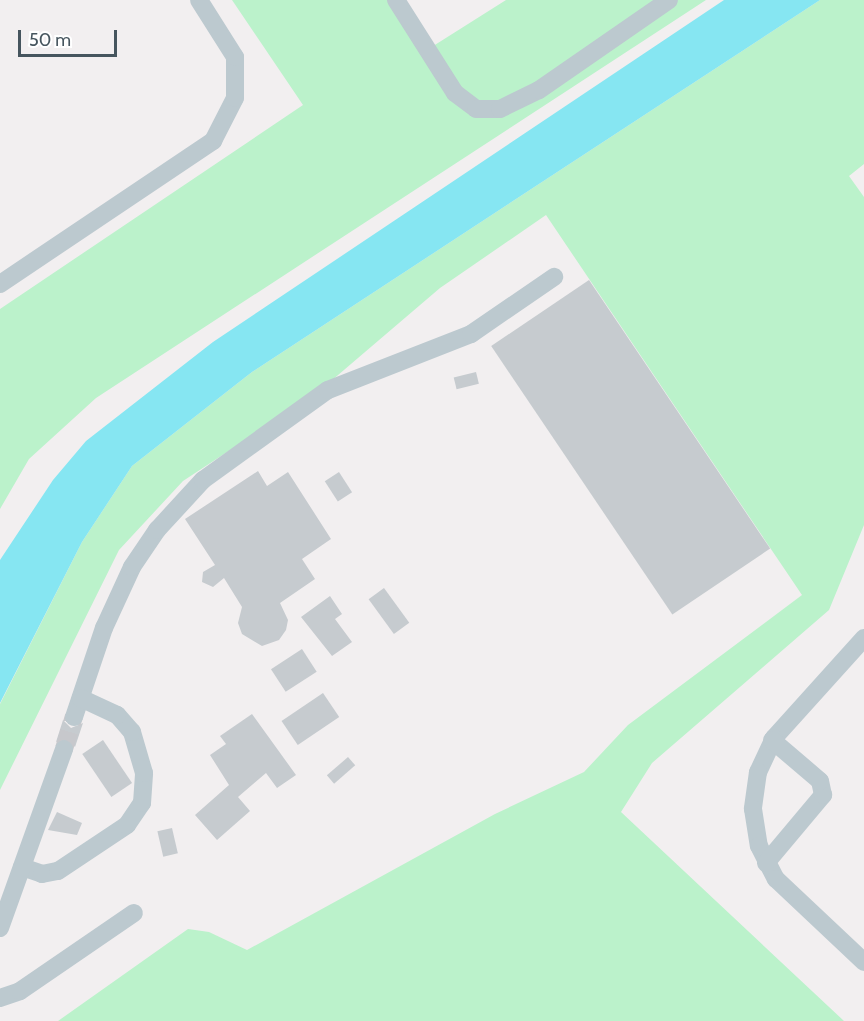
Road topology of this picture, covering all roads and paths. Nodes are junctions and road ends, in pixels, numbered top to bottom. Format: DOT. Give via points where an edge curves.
graph roads {
  1 [pos="199,0"];
  2 [pos="396,0"];
  3 [pos="669,0"];
  4 [pos="554,277"];
  5 [pos="0,284"];
  6 [pos="864,638"];
  7 [pos="81,698"];
  8 [pos="74,717"];
  9 [pos="772,740"];
  10 [pos="64,749"];
  11 [pos="766,863"];
  12 [pos="22,867"];
  13 [pos="134,913"];
  14 [pos="0,928"];
  15 [pos="864,962"];
  16 [pos="0,998"];
  1 -- 5 [label="lane" via="235,57 235,98 213,141"];
  2 -- 3 [label="lane" via="455,93 476,109 500,109 539,90"];
  4 -- 7 [label="lane" via="471,334 328,390 203,480 172,512 132,567 104,628"];
  6 -- 9 [label="lane"];
  7 -- 8 [label="lane"];
  7 -- 12 [label="lane" via="117,715 132,732 144,773 142,803 127,825 58,871 42,874"];
  9 -- 11 [label="lane" via="761,763 753,799 754,828"];
  9 -- 11 [label="lane" via="820,781 823,795"];
  10 -- 12 [label="lane"];
  11 -- 15 [label="lane" via="788,893"];
  12 -- 14 [label="lane"];
  13 -- 16 [label="lane" via="20,991"];
}
